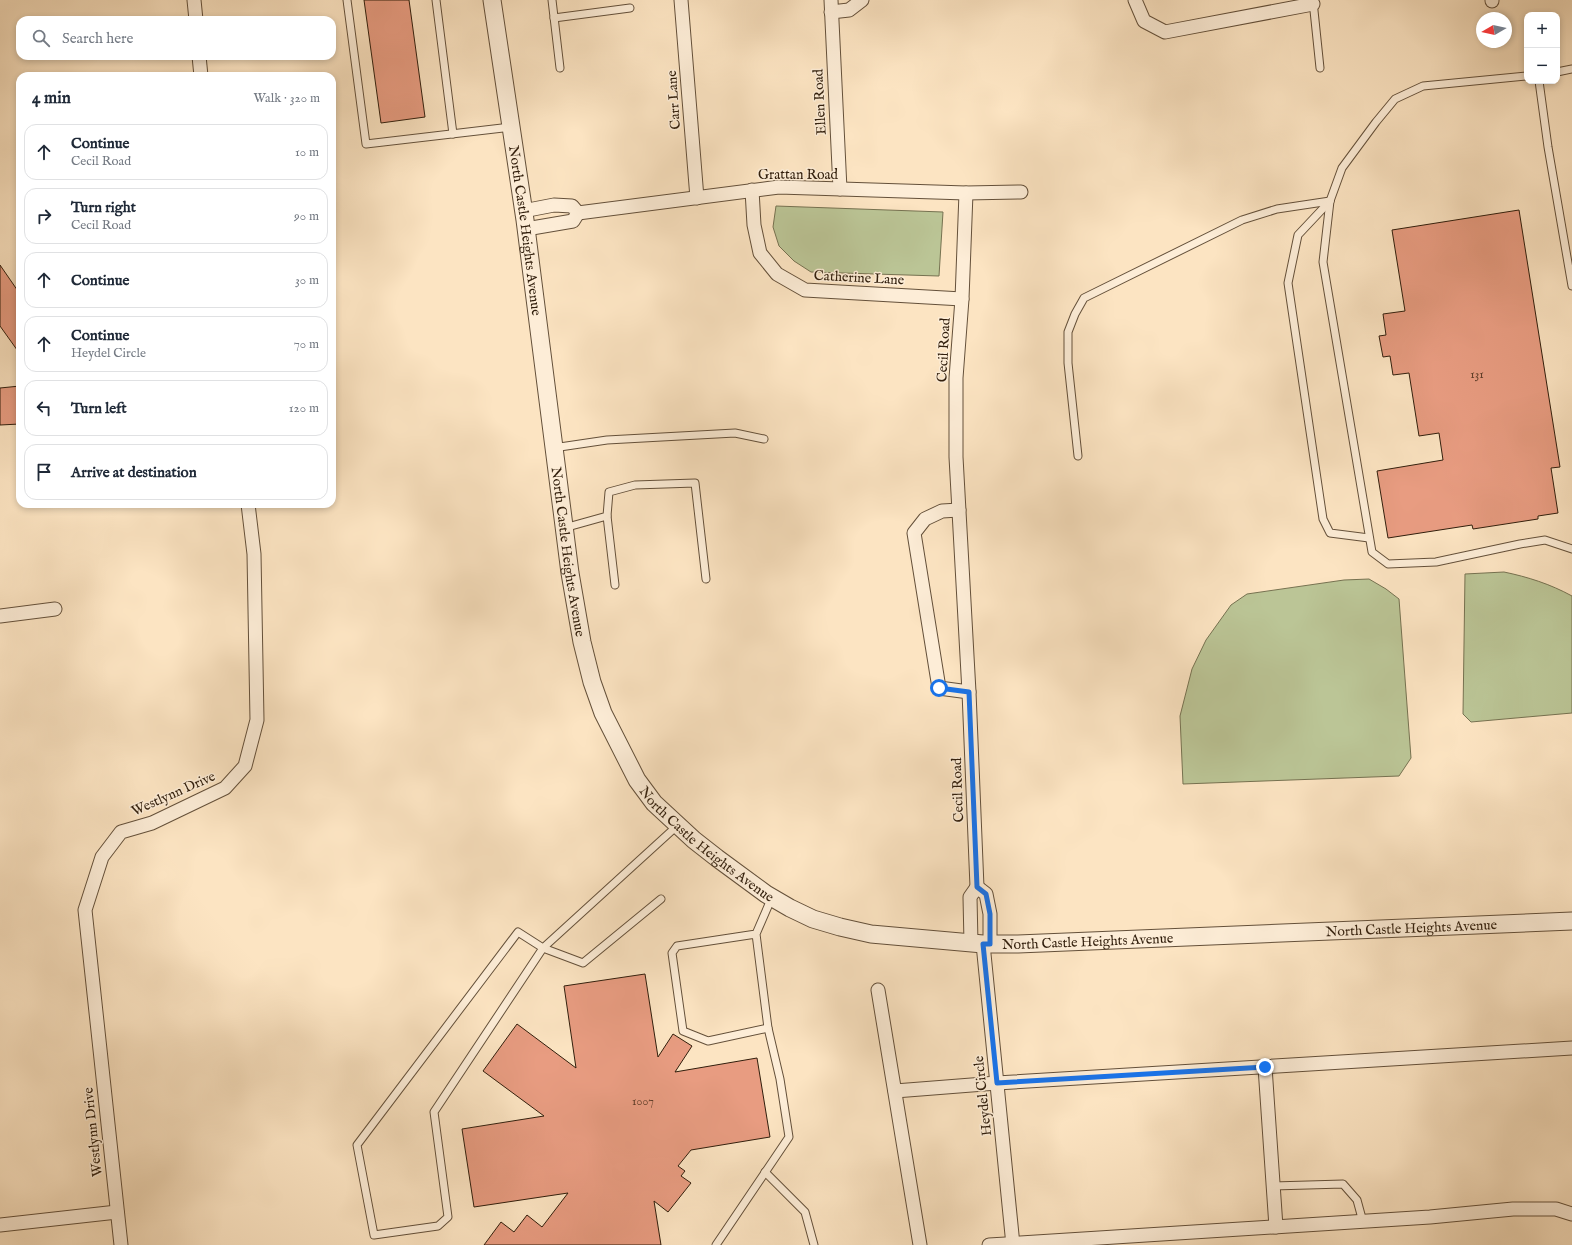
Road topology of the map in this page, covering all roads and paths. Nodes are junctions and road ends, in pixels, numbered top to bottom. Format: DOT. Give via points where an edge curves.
graph roads {
  1 [pos="194,0"];
  2 [pos="348,0"];
  3 [pos="436,0"];
  4 [pos="492,0"];
  5 [pos="552,0"];
  6 [pos="681,0"];
  7 [pos="862,0"];
  8 [pos="1135,0"];
  9 [pos="1313,2"];
  10 [pos="831,6"];
  11 [pos="630,8"];
  12 [pos="196,16"];
  13 [pos="554,18"];
  14 [pos="199,60"];
  15 [pos="560,68"];
  16 [pos="1320,68"];
  17 [pos="1572,69"];
  18 [pos="1560,71"];
  19 [pos="201,72"];
  20 [pos="1524,76"];
  21 [pos="1539,84"];
  22 [pos="511,127"];
  23 [pos="453,134"];
  24 [pos="840,189"];
  25 [pos="752,190"];
  26 [pos="1020,192"];
  27 [pos="966,193"];
  28 [pos="696,198"];
  29 [pos="1330,201"];
  30 [pos="523,210"];
  31 [pos="578,213"];
  32 [pos="526,229"];
  33 [pos="1572,286"];
  34 [pos="962,299"];
  35 [pos="764,439"];
  36 [pos="553,448"];
  37 [pos="1078,456"];
  38 [pos="248,508"];
  39 [pos="959,510"];
  40 [pos="607,516"];
  41 [pos="564,528"];
  42 [pos="1369,538"];
  43 [pos="1572,549"];
  44 [pos="706,579"];
  45 [pos="615,585"];
  46 [pos="55,609"];
  47 [pos="0,616"];
  48 [pos="969,692"];
  49 [pos="678,825"];
  50 [pos="977,887"];
  51 [pos="772,897"];
  52 [pos="661,899"];
  53 [pos="1572,921"];
  54 [pos="756,934"];
  55 [pos="981,944"];
  56 [pos="544,948"];
  57 [pos="878,990"];
  58 [pos="768,1028"];
  59 [pos="1572,1048"];
  60 [pos="1265,1067"];
  61 [pos="997,1083"];
  62 [pos="895,1091"];
  63 [pos="765,1172"];
  64 [pos="1273,1186"];
  65 [pos="117,1212"];
  66 [pos="1572,1214"];
  67 [pos="1362,1222"];
  68 [pos="0,1225"];
  69 [pos="1276,1227"];
  70 [pos="1013,1244"];
  71 [pos="121,1245"];
  72 [pos="716,1245"];
  73 [pos="814,1245"];
  74 [pos="920,1245"];
  75 [pos="989,1245"];
  1 -- 12 [label="street"];
  2 -- 23 [label="lane" via="366,144"];
  3 -- 23 [label="lane"];
  4 -- 22 [label="street, North Castle Heights Avenue"];
  5 -- 13 [label="lane"];
  6 -- 28 [label="street, Carr Lane"];
  7 -- 10 [label="street, Ellen Road" via="850,10"];
  8 -- 9 [label="street" via="1144,21 1165,32"];
  9 -- 16 [label="lane"];
  10 -- 24 [label="street, Ellen Road"];
  11 -- 13 [label="lane"];
  13 -- 15 [label="lane"];
  14 -- 19 [label="street"];
  17 -- 18 [label="lane"];
  20 -- 29 [label="lane" via="1423,86 1395,99 1342,168"];
  21 -- 33 [label="lane"];
  22 -- 23 [label="lane"];
  22 -- 30 [label="street, North Castle Heights Avenue"];
  24 -- 25 [label="street, Grattan Road" via="779,187"];
  24 -- 27 [label="street, Grattan Road"];
  25 -- 28 [label="street, Grattan Road"];
  25 -- 34 [label="street, Catherine Lane" via="754,225 760,253 777,274 805,290"];
  26 -- 27 [label="street, Grattan Road"];
  27 -- 34 [label="street, Cecil Road"];
  28 -- 31 [label="street, Grattan Road"];
  29 -- 37 [label="lane" via="1277,208 1242,220 1084,298 1068,332 1068,363"];
  29 -- 42 [label="lane" via="1323,262"];
  29 -- 42 [label="lane" via="1298,235 1288,283 1323,519 1330,533"];
  30 -- 31 [label="street" via="554,205 572,206"];
  30 -- 32 [label="street, North Castle Heights Avenue"];
  31 -- 32 [label="street" via="573,221"];
  32 -- 36 [label="street, North Castle Heights Avenue"];
  34 -- 39 [label="street, Cecil Road" via="956,378"];
  35 -- 36 [label="lane" via="735,433 608,440"];
  36 -- 41 [label="street, North Castle Heights Avenue"];
  38 -- 65 [label="street, Westlynn Drive" via="254,554 257,720 245,766 225,788 152,823 121,832 102,857 85,910"];
  39 -- 48 [label="street, Cecil Road"];
  39 -- 48 [label="street" via="942,511 925,519 914,533 939,688"];
  40 -- 41 [label="lane"];
  40 -- 44 [label="lane" via="609,492 635,485 695,483"];
  40 -- 45 [label="lane"];
  41 -- 49 [label="street, North Castle Heights Avenue" via="582,642 603,714 637,780 654,803"];
  42 -- 43 [label="lane" via="1372,552 1388,564 1436,562 1546,540"];
  46 -- 47 [label="street"];
  48 -- 50 [label="street, Cecil Road"];
  49 -- 51 [label="street, North Castle Heights Avenue" via="744,879"];
  49 -- 56 [label="lane"];
  50 -- 55 [label="street" via="970,898"];
  50 -- 55 [label="street" via="986,894 990,914"];
  51 -- 54 [label="lane"];
  51 -- 55 [label="street, North Castle Heights Avenue" via="813,919 848,929 871,934"];
  52 -- 56 [label="lane" via="583,963"];
  53 -- 55 [label="street, North Castle Heights Avenue"];
  54 -- 58 [label="lane"];
  54 -- 58 [label="lane" via="677,946 672,953 683,1031 708,1041"];
  55 -- 61 [label="street, Heydel Circle"];
  56 -- 56 [label="lane" via="518,932 357,1145 374,1236 438,1226 448,1217 434,1112"];
  57 -- 62 [label="street"];
  58 -- 63 [label="lane" via="780,1079 789,1137"];
  59 -- 60 [label="street"];
  60 -- 61 [label="street"];
  60 -- 64 [label="street"];
  61 -- 62 [label="street"];
  61 -- 70 [label="street, Heydel Circle"];
  62 -- 74 [label="street"];
  63 -- 72 [label="lane"];
  63 -- 73 [label="lane" via="805,1212"];
  64 -- 67 [label="lane" via="1343,1184 1357,1200"];
  64 -- 69 [label="street"];
  65 -- 68 [label="street"];
  65 -- 71 [label="street, Westlynn Drive"];
  66 -- 67 [label="street" via="1556,1209 1513,1209"];
  67 -- 69 [label="street"];
  69 -- 70 [label="street"];
  70 -- 75 [label="street"];
}
